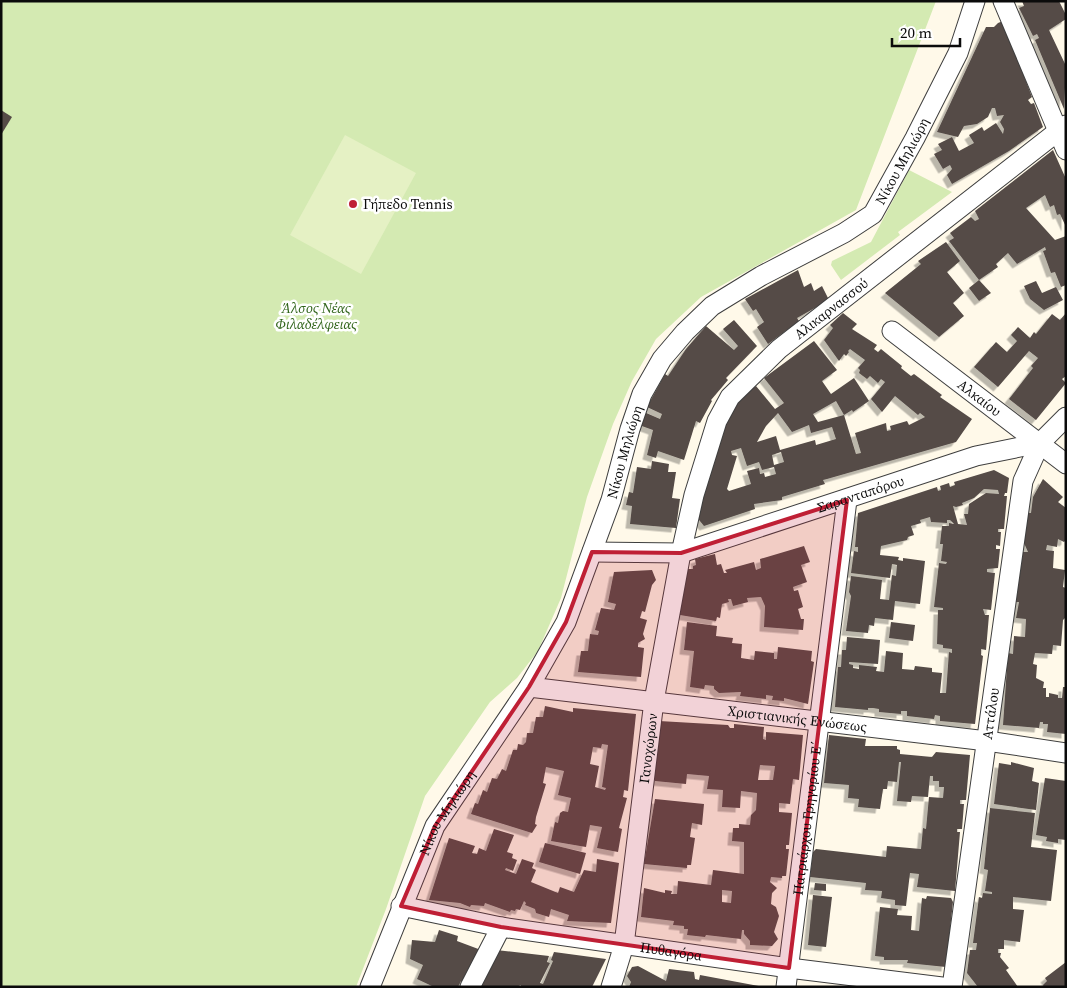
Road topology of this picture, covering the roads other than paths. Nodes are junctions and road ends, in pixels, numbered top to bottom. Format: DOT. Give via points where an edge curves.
graph roads {
  1 [pos="975,1"];
  2 [pos="1003,1"];
  3 [pos="1062,128"];
  4 [pos="1066,150"];
  5 [pos="892,331"];
  6 [pos="1066,417"];
  7 [pos="1040,444"];
  8 [pos="1066,464"];
  9 [pos="847,500"];
  10 [pos="592,552"];
  11 [pos="681,553"];
  12 [pos="530,687"];
  13 [pos="654,701"];
  14 [pos="820,721"];
  15 [pos="987,741"];
  16 [pos="1066,752"];
  17 [pos="401,906"];
  18 [pos="501,927"];
  19 [pos="624,945"];
  20 [pos="789,968"];
  21 [pos="370,987"];
  22 [pos="470,987"];
  23 [pos="611,987"];
  24 [pos="786,987"];
  25 [pos="942,987"];
  26 [pos="952,987"];
  1 -- 10 [label="street, Νίκου Μηλιώρη" via="958,54 873,214 712,306 662,359 642,394"];
  2 -- 3 [label="street"];
  3 -- 4 [label="street"];
  3 -- 11 [label="street, Αλικαρνασσού" via="778,349 730,397 705,454"];
  5 -- 7 [label="street, Αλκαίου"];
  6 -- 7 [label="street, Αττάλου"];
  7 -- 8 [label="street, Αλκαίου"];
  7 -- 9 [label="street, Σαρανταπόρου" via="976,456"];
  7 -- 15 [label="street, Αττάλου" via="1023,481"];
  9 -- 11 [label="street, Σαρανταπόρου"];
  9 -- 14 [label="street, Πατριάρχου Γρηγορίου Ε΄"];
  10 -- 11 [label="street, Σαρανταπόρου"];
  10 -- 12 [label="street, Νίκου Μηλιώρη" via="566,622"];
  11 -- 13 [label="street, Γανοχώρων"];
  12 -- 13 [label="street, Χριστιανικής Ενώσεως"];
  12 -- 17 [label="street, Νίκου Μηλιώρη" via="435,826"];
  13 -- 14 [label="street, Χριστιανικής Ενώσεως"];
  13 -- 19 [label="street, Γανοχώρων"];
  14 -- 15 [label="street, Χριστιανικής Ενώσεως"];
  14 -- 20 [label="street, Πατριάρχου Γρηγορίου Ε΄"];
  15 -- 16 [label="street, Χριστιανικής Ενώσεως"];
  15 -- 26 [label="street, Αττάλου"];
  17 -- 18 [label="street, Πυθαγόρα"];
  17 -- 21 [label="street, Νίκου Μηλιώρη"];
  18 -- 19 [label="street, Πυθαγόρα"];
  18 -- 22 [label="street"];
  19 -- 20 [label="street, Πυθαγόρα"];
  19 -- 23 [label="street, Γανοχώρων"];
  20 -- 24 [label="street, Πατριάρχου Γρηγορίου Ε΄"];
  20 -- 25 [label="street, Πυθαγόρα"];
}
